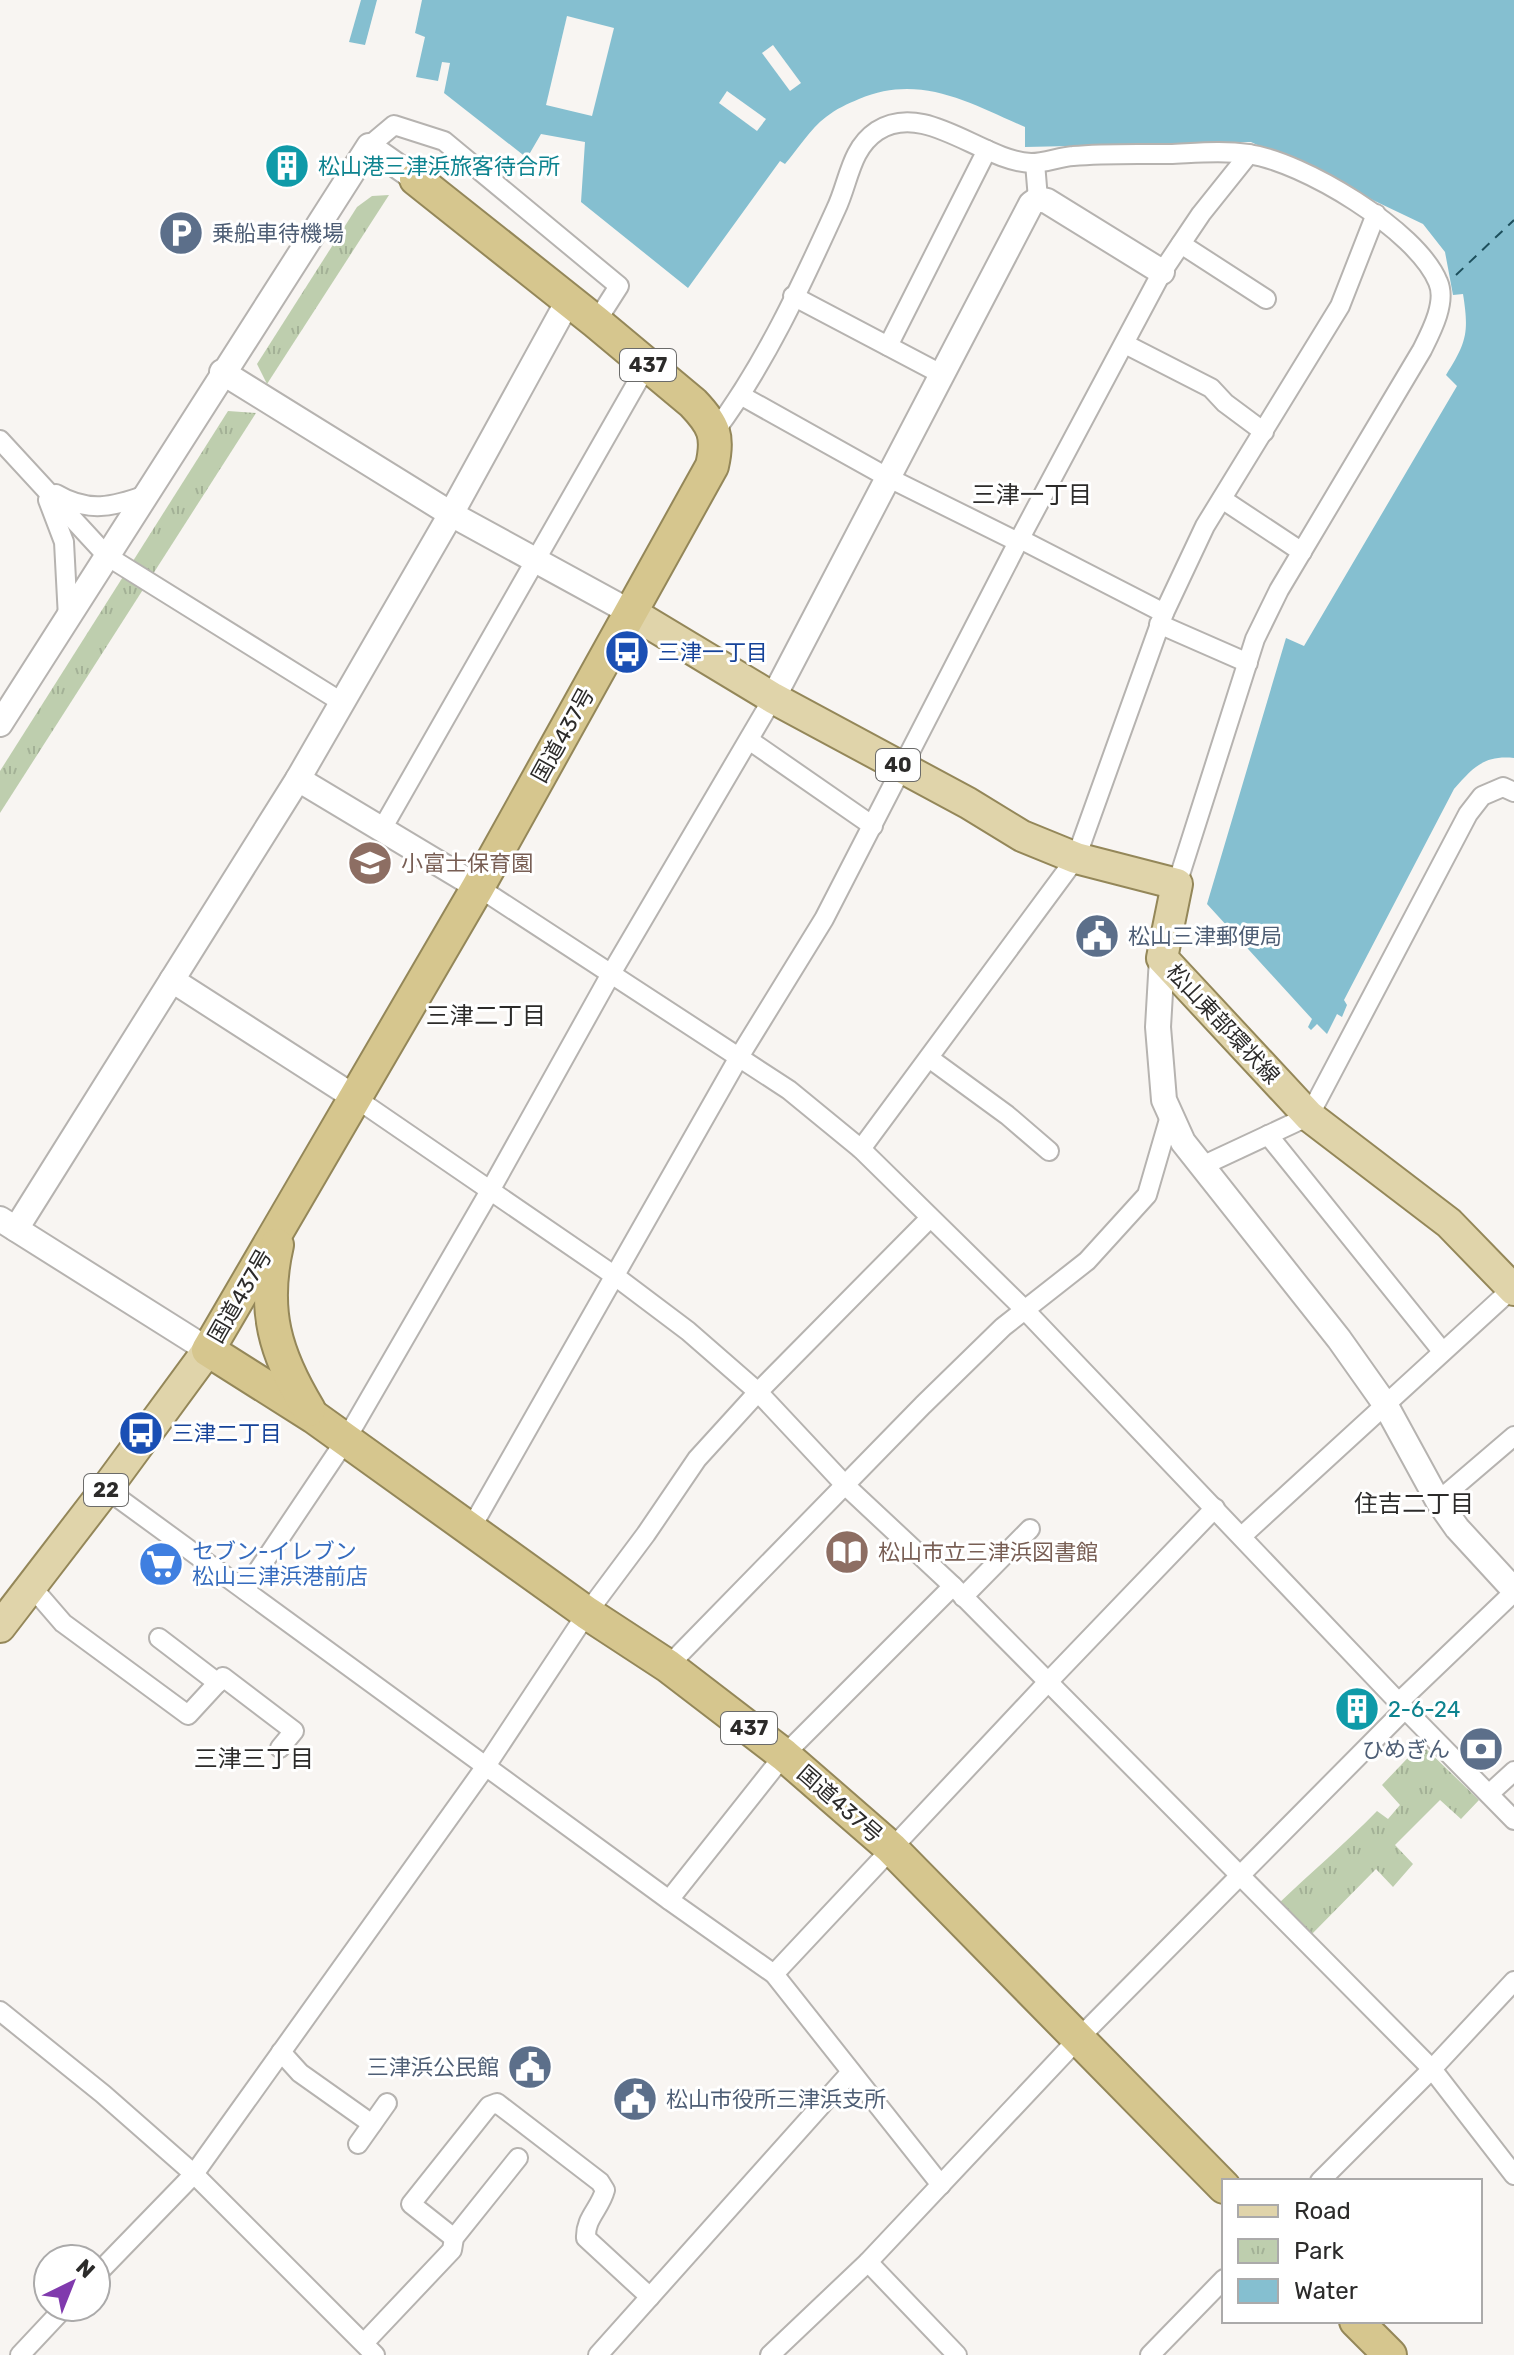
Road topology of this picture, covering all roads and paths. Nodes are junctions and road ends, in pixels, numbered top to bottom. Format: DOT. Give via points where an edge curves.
graph roads {
  1 [pos="369,146"];
  2 [pos="987,150"];
  3 [pos="1249,154"];
  4 [pos="1035,163"];
  5 [pos="416,179"];
  6 [pos="1038,199"];
  7 [pos="1376,214"];
  8 [pos="1181,244"];
  9 [pos="1162,272"];
  10 [pos="793,296"];
  11 [pos="1266,299"];
  12 [pos="568,301"];
  13 [pos="596,322"];
  14 [pos="1125,344"];
  15 [pos="888,346"];
  16 [pos="647,365"];
  17 [pos="222,372"];
  18 [pos="941,374"];
  19 [pos="742,396"];
  20 [pos="715,431"];
  21 [pos="1264,432"];
  22 [pos="0,440"];
  23 [pos="887,477"];
  24 [pos="40,484"];
  25 [pos="146,495"];
  26 [pos="1222,499"];
  27 [pos="451,514"];
  28 [pos="1019,540"];
  29 [pos="1302,552"];
  30 [pos="107,556"];
  31 [pos="537,560"];
  32 [pos="632,613"];
  33 [pos="68,618"];
  34 [pos="1162,618"];
  35 [pos="1248,663"];
  36 [pos="773,698"];
  37 [pos="343,703"];
  38 [pos="0,724"];
  39 [pos="749,740"];
  40 [pos="903,768"];
  41 [pos="298,779"];
  42 [pos="1514,792"];
  43 [pos="873,826"];
  44 [pos="382,829"];
  45 [pos="1076,858"];
  46 [pos="1177,884"];
  47 [pos="478,887"];
  48 [pos="1162,958"];
  49 [pos="612,972"];
  50 [pos="172,980"];
  51 [pos="739,1057"];
  52 [pos="929,1058"];
  53 [pos="354,1097"];
  54 [pos="1170,1116"];
  55 [pos="1309,1116"];
  56 [pos="1268,1135"];
  57 [pos="861,1149"];
  58 [pos="1049,1151"];
  59 [pos="1202,1166"];
  60 [pos="491,1189"];
  61 [pos="930,1218"];
  62 [pos="8,1224"];
  63 [pos="281,1226"];
  64 [pos="615,1276"];
  65 [pos="1513,1288"];
  66 [pos="1024,1309"];
  67 [pos="208,1350"];
  68 [pos="1442,1351"];
  69 [pos="758,1392"];
  70 [pos="1385,1404"];
  71 [pos="314,1417"];
  72 [pos="1514,1436"];
  73 [pos="345,1441"];
  74 [pos="846,1486"];
  75 [pos="106,1489"];
  76 [pos="1438,1501"];
  77 [pos="1215,1508"];
  78 [pos="1030,1529"];
  79 [pos="470,1530"];
  80 [pos="1242,1536"];
  81 [pos="31,1586"];
  82 [pos="245,1590"];
  83 [pos="958,1591"];
  84 [pos="1514,1591"];
  85 [pos="587,1613"];
  86 [pos="0,1627"];
  87 [pos="159,1638"];
  88 [pos="668,1666"];
  89 [pos="218,1683"];
  90 [pos="1047,1683"];
  91 [pos="1402,1705"];
  92 [pos="280,1748"];
  93 [pos="784,1755"];
  94 [pos="486,1766"];
  95 [pos="1514,1771"];
  96 [pos="1489,1794"];
  97 [pos="1514,1820"];
  98 [pos="891,1848"];
  99 [pos="1240,1874"];
  100 [pos="669,1900"];
  101 [pos="774,1974"];
  102 [pos="1514,1981"];
  103 [pos="0,2011"];
  104 [pos="1078,2039"];
  105 [pos="281,2052"];
  106 [pos="1432,2069"];
  107 [pos="851,2072"];
  108 [pos="387,2103"];
  109 [pos="372,2124"];
  110 [pos="358,2144"];
  111 [pos="518,2158"];
  112 [pos="194,2174"];
  113 [pos="1514,2175"];
  114 [pos="1322,2179"];
  115 [pos="941,2185"];
  116 [pos="1222,2185"];
  117 [pos="454,2238"];
  118 [pos="112,2259"];
  119 [pos="868,2262"];
  120 [pos="1222,2281"];
  121 [pos="650,2297"];
  122 [pos="50,2323"];
  123 [pos="1358,2323"];
  124 [pos="369,2349"];
  125 [pos="20,2355"];
  126 [pos="598,2355"];
  127 [pos="770,2355"];
  128 [pos="957,2355"];
  129 [pos="1150,2355"];
  130 [pos="1390,2355"];
  1 -- 5 [label="street"];
  1 -- 13 [label="street" via="394,125 444,141 619,286"];
  1 -- 17 [label="street"];
  2 -- 4 [label="street"];
  2 -- 10 [label="street" via="915,122 879,130 855,158 838,206"];
  2 -- 15 [label="street"];
  3 -- 4 [label="street" via="1071,156"];
  3 -- 7 [label="street" via="1324,183"];
  3 -- 8 [label="street"];
  4 -- 6 [label="street"];
  5 -- 12 [label="highway, 437"];
  6 -- 9 [label="street"];
  6 -- 18 [label="street"];
  7 -- 21 [label="street" via="1340,306"];
  7 -- 29 [label="street" via="1413,244 1440,284 1437,319"];
  8 -- 9 [label="street"];
  8 -- 11 [label="street"];
  9 -- 14 [label="street"];
  10 -- 15 [label="street"];
  10 -- 19 [label="street"];
  12 -- 13 [label="highway, 437"];
  12 -- 27 [label="street"];
  13 -- 16 [label="highway, 437"];
  14 -- 21 [label="street" via="1211,388"];
  14 -- 28 [label="street"];
  15 -- 18 [label="street"];
  16 -- 20 [label="highway, 437" via="693,403"];
  16 -- 31 [label="street"];
  17 -- 25 [label="street"];
  17 -- 27 [label="street"];
  18 -- 23 [label="street"];
  19 -- 20 [label="street"];
  19 -- 23 [label="street"];
  20 -- 32 [label="highway, 国道437号" via="712,466"];
  21 -- 26 [label="street"];
  22 -- 24 [label="street"];
  23 -- 28 [label="street"];
  23 -- 36 [label="street"];
  24 -- 25 [label="street" via="83,506 116,506"];
  24 -- 30 [label="street"];
  24 -- 33 [label="street" via="64,542"];
  25 -- 30 [label="street"];
  26 -- 29 [label="street"];
  26 -- 34 [label="street"];
  27 -- 31 [label="street"];
  27 -- 37 [label="street"];
  28 -- 34 [label="street"];
  28 -- 40 [label="street"];
  29 -- 35 [label="street" via="1255,639"];
  30 -- 33 [label="street"];
  30 -- 37 [label="street"];
  31 -- 32 [label="street"];
  31 -- 44 [label="street"];
  32 -- 36 [label="main road, 40"];
  32 -- 47 [label="highway, 国道437号"];
  33 -- 38 [label="street"];
  34 -- 35 [label="street"];
  34 -- 45 [label="street"];
  35 -- 46 [label="street"];
  36 -- 39 [label="street"];
  36 -- 40 [label="main road, 40"];
  37 -- 41 [label="street"];
  39 -- 43 [label="street"];
  39 -- 49 [label="street"];
  40 -- 43 [label="street"];
  40 -- 45 [label="main road, 40" via="1022,836"];
  41 -- 44 [label="street"];
  41 -- 50 [label="street"];
  42 -- 55 [label="street" via="1503,787 1482,796 1468,814"];
  43 -- 51 [label="street" via="824,919"];
  44 -- 47 [label="street"];
  45 -- 46 [label="main road, 40"];
  45 -- 52 [label="street"];
  46 -- 48 [label="main road, 松山東部環状線"];
  47 -- 49 [label="street"];
  47 -- 53 [label="highway, 国道437号"];
  48 -- 54 [label="street" via="1158,1027"];
  48 -- 55 [label="main road, 松山東部環状線"];
  49 -- 51 [label="street"];
  49 -- 60 [label="street"];
  50 -- 53 [label="street"];
  50 -- 62 [label="street"];
  51 -- 57 [label="street"];
  51 -- 64 [label="street"];
  52 -- 57 [label="street"];
  52 -- 58 [label="street"];
  53 -- 60 [label="street"];
  53 -- 63 [label="highway, 国道437号"];
  54 -- 59 [label="street"];
  54 -- 66 [label="street" via="1147,1195 1087,1261"];
  55 -- 56 [label="street"];
  55 -- 65 [label="main road, 松山東部環状線" via="1449,1223"];
  56 -- 59 [label="street"];
  56 -- 68 [label="street"];
  57 -- 61 [label="street"];
  59 -- 70 [label="street" via="1302,1289"];
  60 -- 64 [label="street"];
  60 -- 73 [label="street"];
  61 -- 66 [label="street"];
  61 -- 69 [label="street"];
  62 -- 67 [label="street"];
  63 -- 67 [label="highway, 国道437号"];
  63 -- 71 [label="highway" via="270,1276 273,1329 288,1375"];
  64 -- 69 [label="street"];
  64 -- 79 [label="street"];
  65 -- 68 [label="street"];
  66 -- 74 [label="street"];
  66 -- 77 [label="street"];
  67 -- 71 [label="highway, 国道437号 / 437"];
  67 -- 75 [label="main road, 22"];
  68 -- 70 [label="street"];
  69 -- 74 [label="street"];
  69 -- 85 [label="street" via="697,1459"];
  70 -- 76 [label="street"];
  70 -- 80 [label="street"];
  71 -- 73 [label="highway, 国道437号 / 437"];
  72 -- 76 [label="street"];
  73 -- 79 [label="highway, 国道437号 / 437"];
  73 -- 82 [label="street"];
  74 -- 83 [label="street"];
  74 -- 88 [label="street"];
  75 -- 81 [label="main road, 22"];
  75 -- 82 [label="street"];
  76 -- 84 [label="street"];
  77 -- 80 [label="street"];
  77 -- 90 [label="street"];
  78 -- 83 [label="street"];
  79 -- 85 [label="highway, 国道437号 / 437"];
  80 -- 91 [label="street"];
  81 -- 86 [label="main road, 22"];
  81 -- 89 [label="street" via="63,1623 188,1715"];
  82 -- 94 [label="street"];
  83 -- 90 [label="street"];
  83 -- 93 [label="street"];
  84 -- 91 [label="street"];
  85 -- 88 [label="highway, 国道437号 / 437"];
  85 -- 94 [label="street"];
  87 -- 89 [label="street"];
  88 -- 93 [label="highway, 国道437号 / 437"];
  89 -- 92 [label="street" via="223,1677 294,1731"];
  90 -- 98 [label="street"];
  90 -- 99 [label="street"];
  91 -- 96 [label="street"];
  91 -- 99 [label="street"];
  93 -- 98 [label="highway, 国道437号 / 437"];
  93 -- 100 [label="street"];
  94 -- 100 [label="street"];
  94 -- 105 [label="street"];
  95 -- 96 [label="street"];
  96 -- 97 [label="street"];
  98 -- 101 [label="street"];
  98 -- 104 [label="highway, 国道437号 / 437"];
  99 -- 104 [label="street"];
  99 -- 106 [label="street"];
  100 -- 101 [label="street"];
  101 -- 107 [label="street"];
  102 -- 106 [label="street"];
  103 -- 112 [label="street"];
  104 -- 115 [label="street"];
  104 -- 116 [label="highway, 国道437号 / 437"];
  105 -- 109 [label="street" via="300,2073"];
  105 -- 112 [label="street"];
  106 -- 113 [label="street"];
  106 -- 114 [label="street"];
  107 -- 115 [label="street"];
  107 -- 121 [label="street"];
  108 -- 109 [label="street"];
  109 -- 110 [label="street"];
  111 -- 117 [label="street"];
  112 -- 118 [label="street"];
  112 -- 124 [label="street"];
  115 -- 119 [label="street"];
  117 -- 121 [label="street" via="411,2204 489,2106 497,2103 600,2182 605,2190 585,2225 586,2238"];
  117 -- 124 [label="street" via="452,2250"];
  119 -- 127 [label="street"];
  119 -- 128 [label="street"];
  120 -- 129 [label="street"];
  121 -- 126 [label="street"];
  122 -- 125 [label="street"];
  123 -- 130 [label="highway"];
}
